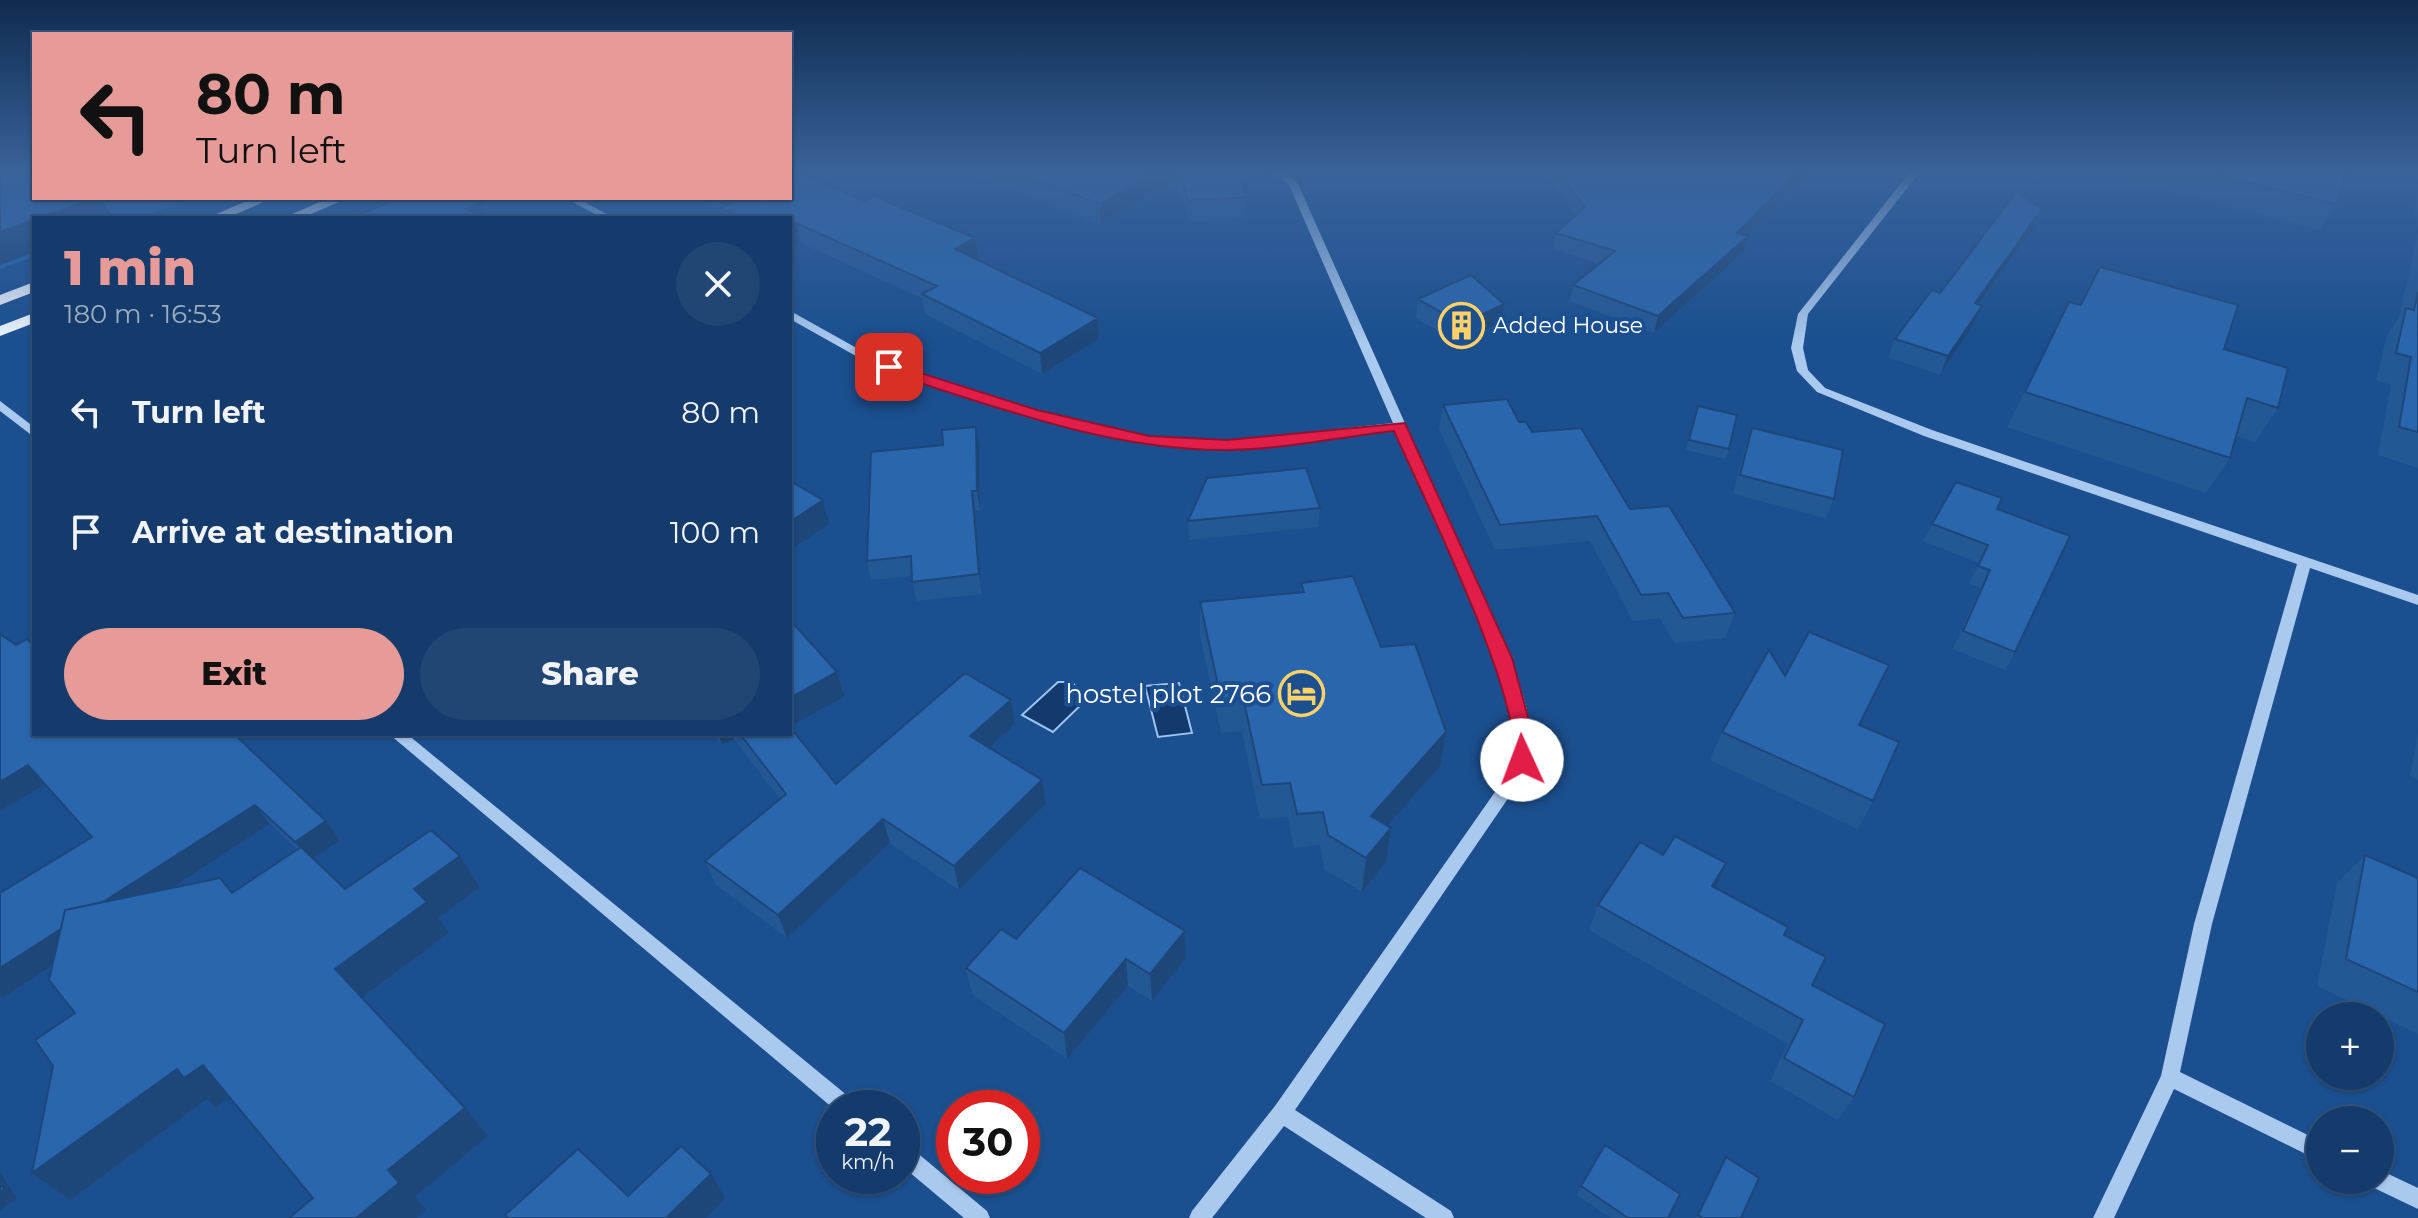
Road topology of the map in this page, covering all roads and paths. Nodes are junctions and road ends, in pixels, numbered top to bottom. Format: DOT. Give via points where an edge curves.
graph roads {
  1 [pos="1313,230"];
  2 [pos="1869,230"];
  3 [pos="32,288"];
  4 [pos="0,300"];
  5 [pos="792,316"];
  6 [pos="32,319"];
  7 [pos="0,331"];
  8 [pos="0,405"];
  9 [pos="1399,426"];
  10 [pos="32,431"];
  11 [pos="2305,560"];
  12 [pos="2418,600"];
  13 [pos="399,736"];
  14 [pos="2170,1077"];
  15 [pos="825,1090"];
  16 [pos="1282,1113"];
  17 [pos="2306,1144"];
  18 [pos="920,1168"];
  19 [pos="2394,1187"];
  20 [pos="2418,1199"];
  21 [pos="980,1218"];
  22 [pos="1199,1218"];
  23 [pos="1444,1218"];
  24 [pos="2103,1218"];
  1 -- 9 [label="street"];
  2 -- 11 [label="street" via="1803,314 1797,348 1803,371 1821,390 1928,433"];
  3 -- 4 [label="main road"];
  5 -- 9 [label="street" via="910,376 1032,414 1149,441 1227,445"];
  6 -- 7 [label="main road"];
  8 -- 10 [label="street"];
  9 -- 16 [label="street" via="1503,658 1526,747 1516,774"];
  11 -- 12 [label="street"];
  11 -- 14 [label="street" via="2203,924"];
  13 -- 15 [label="street"];
  14 -- 17 [label="street"];
  14 -- 24 [label="street"];
  16 -- 22 [label="street"];
  16 -- 23 [label="street"];
  18 -- 21 [label="street"];
  19 -- 20 [label="street"];
}
